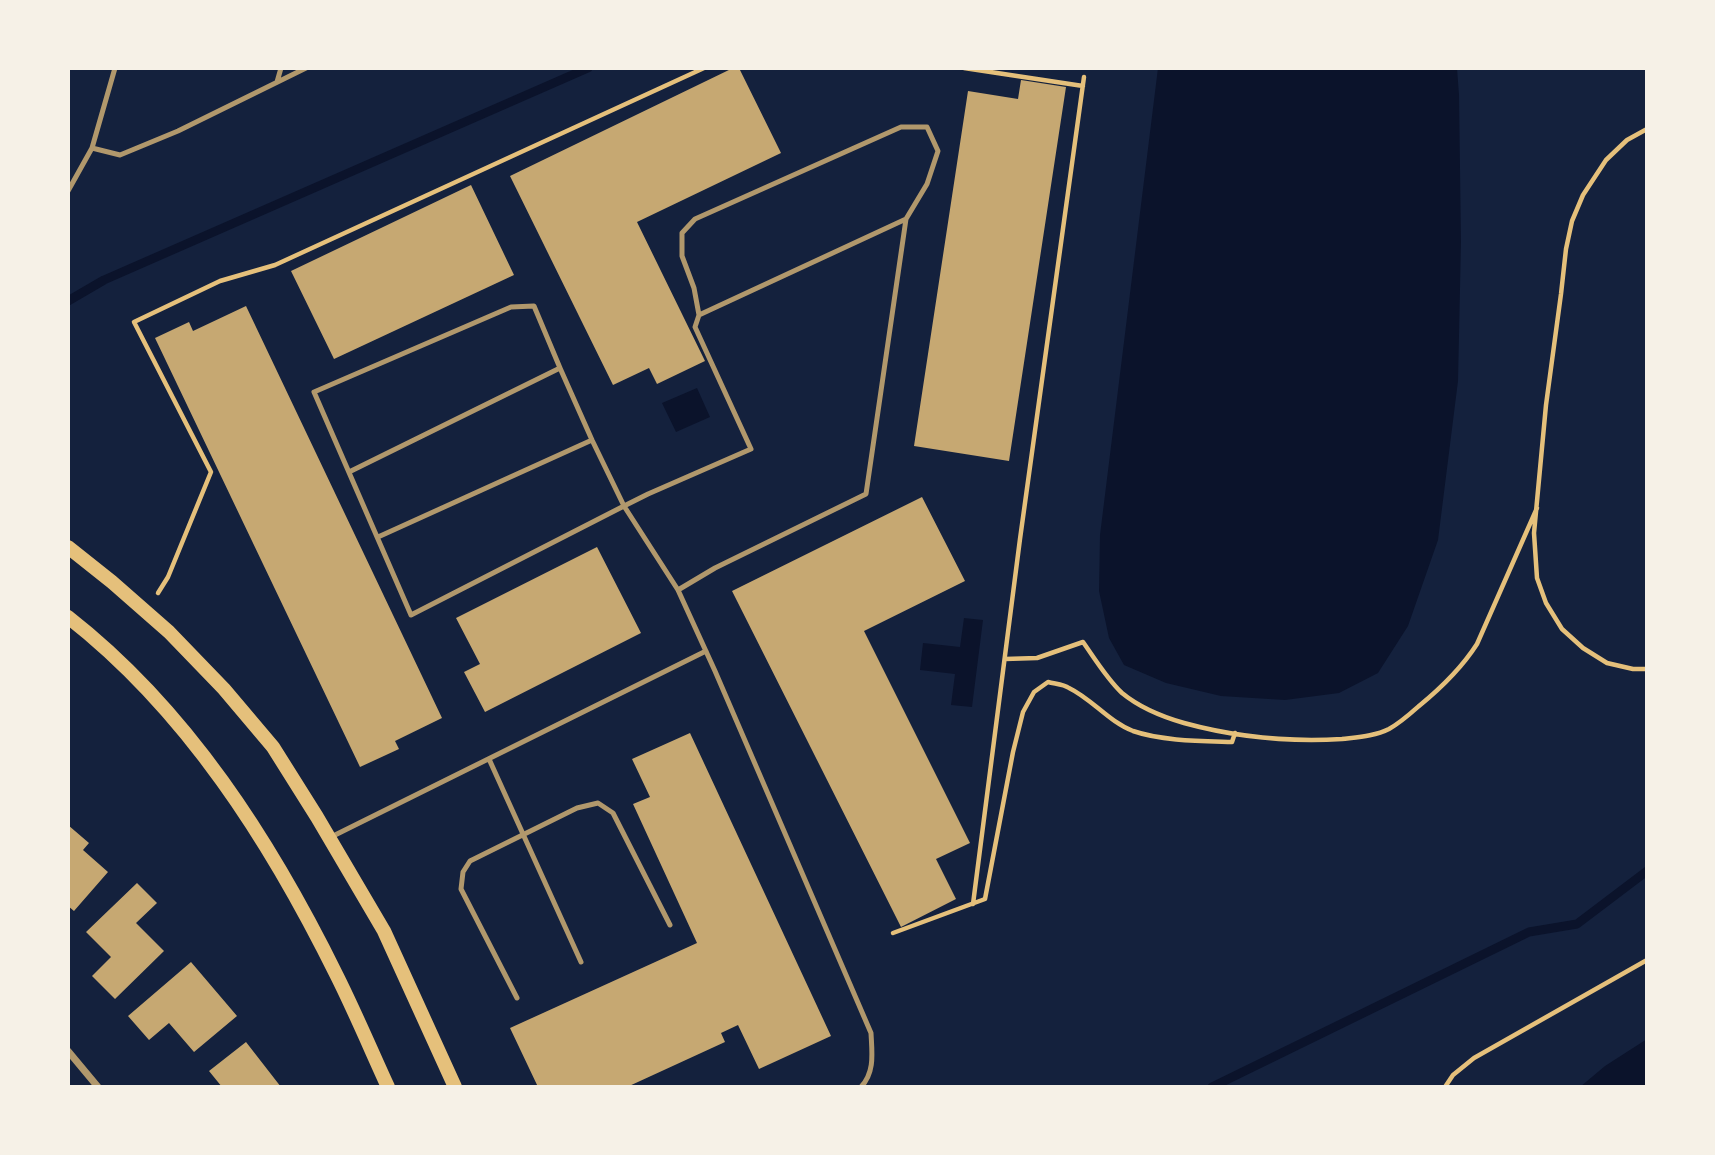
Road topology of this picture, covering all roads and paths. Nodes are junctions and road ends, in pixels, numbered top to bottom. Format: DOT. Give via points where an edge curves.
graph roads {
  1 [pos="115,68"];
  2 [pos="281,68"];
  3 [pos="306,68"];
  4 [pos="704,68"];
  5 [pos="964,68"];
  6 [pos="1084,77"];
  7 [pos="277,82"];
  8 [pos="1083,86"];
  9 [pos="1647,129"];
  10 [pos="92,148"];
  11 [pos="68,191"];
  12 [pos="906,219"];
  13 [pos="699,315"];
  14 [pos="560,368"];
  15 [pos="592,440"];
  16 [pos="349,472"];
  17 [pos="624,506"];
  18 [pos="1537,508"];
  19 [pos="377,537"];
  20 [pos="68,547"];
  21 [pos="678,590"];
  22 [pos="158,593"];
  23 [pos="68,617"];
  24 [pos="706,651"];
  25 [pos="1005,660"];
  26 [pos="1647,669"];
  27 [pos="1235,733"];
  28 [pos="489,759"];
  29 [pos="523,833"];
  30 [pos="328,838"];
  31 [pos="973,904"];
  32 [pos="670,925"];
  33 [pos="893,933"];
  34 [pos="1647,960"];
  35 [pos="581,962"];
  36 [pos="517,998"];
  37 [pos="68,1051"];
  38 [pos="98,1087"];
  39 [pos="388,1087"];
  40 [pos="455,1087"];
  41 [pos="861,1087"];
  42 [pos="1445,1087"];
  1 -- 10 [label="lane"];
  2 -- 7 [label="lane"];
  3 -- 7 [label="lane"];
  4 -- 22 [label="path" via="275,265 220,281 134,322 211,472 169,577"];
  5 -- 8 [label="path"];
  6 -- 8 [label="path"];
  7 -- 10 [label="lane" via="120,155"];
  8 -- 25 [label="path"];
  9 -- 18 [label="path" via="1627,139 1606,160 1572,222 1546,405"];
  10 -- 11 [label="lane"];
  12 -- 13 [label="lane"];
  12 -- 13 [label="lane" via="927,184 938,151 927,127 901,127 695,219 682,233 682,256"];
  12 -- 21 [label="lane" via="866,494"];
  13 -- 17 [label="lane" via="695,327 751,449"];
  14 -- 15 [label="lane"];
  14 -- 16 [label="lane"];
  14 -- 16 [label="lane" via="534,306 511,307 314,393"];
  15 -- 17 [label="lane"];
  15 -- 19 [label="lane"];
  16 -- 19 [label="lane"];
  17 -- 19 [label="lane" via="411,615"];
  17 -- 21 [label="lane"];
  18 -- 26 [label="path" via="1537,578 1562,629 1607,663"];
  18 -- 27 [label="path" via="1466,662 1408,715 1388,729 1364,737 1310,741"];
  20 -- 30 [label="main road" via="169,632 224,689 274,747"];
  21 -- 24 [label="lane"];
  23 -- 39 [label="main road" via="164,707 266,845 338,977"];
  24 -- 28 [label="lane"];
  24 -- 41 [label="lane" via="871,1033 869,1079"];
  25 -- 27 [label="path" via="1037,659 1083,642 1121,692 1140,706 1182,723"];
  25 -- 31 [label="path"];
  27 -- 31 [label="path" via="1232,742 1213,742 1132,731 1067,686 1048,682 1034,692 1023,712 985,899"];
  28 -- 29 [label="lane"];
  28 -- 30 [label="lane"];
  29 -- 32 [label="lane" via="598,803 613,813"];
  29 -- 35 [label="lane"];
  29 -- 36 [label="lane" via="470,861 461,889"];
  30 -- 40 [label="main road" via="384,930"];
  31 -- 33 [label="path"];
  34 -- 42 [label="path" via="1474,1058"];
  37 -- 38 [label="street"];
}
